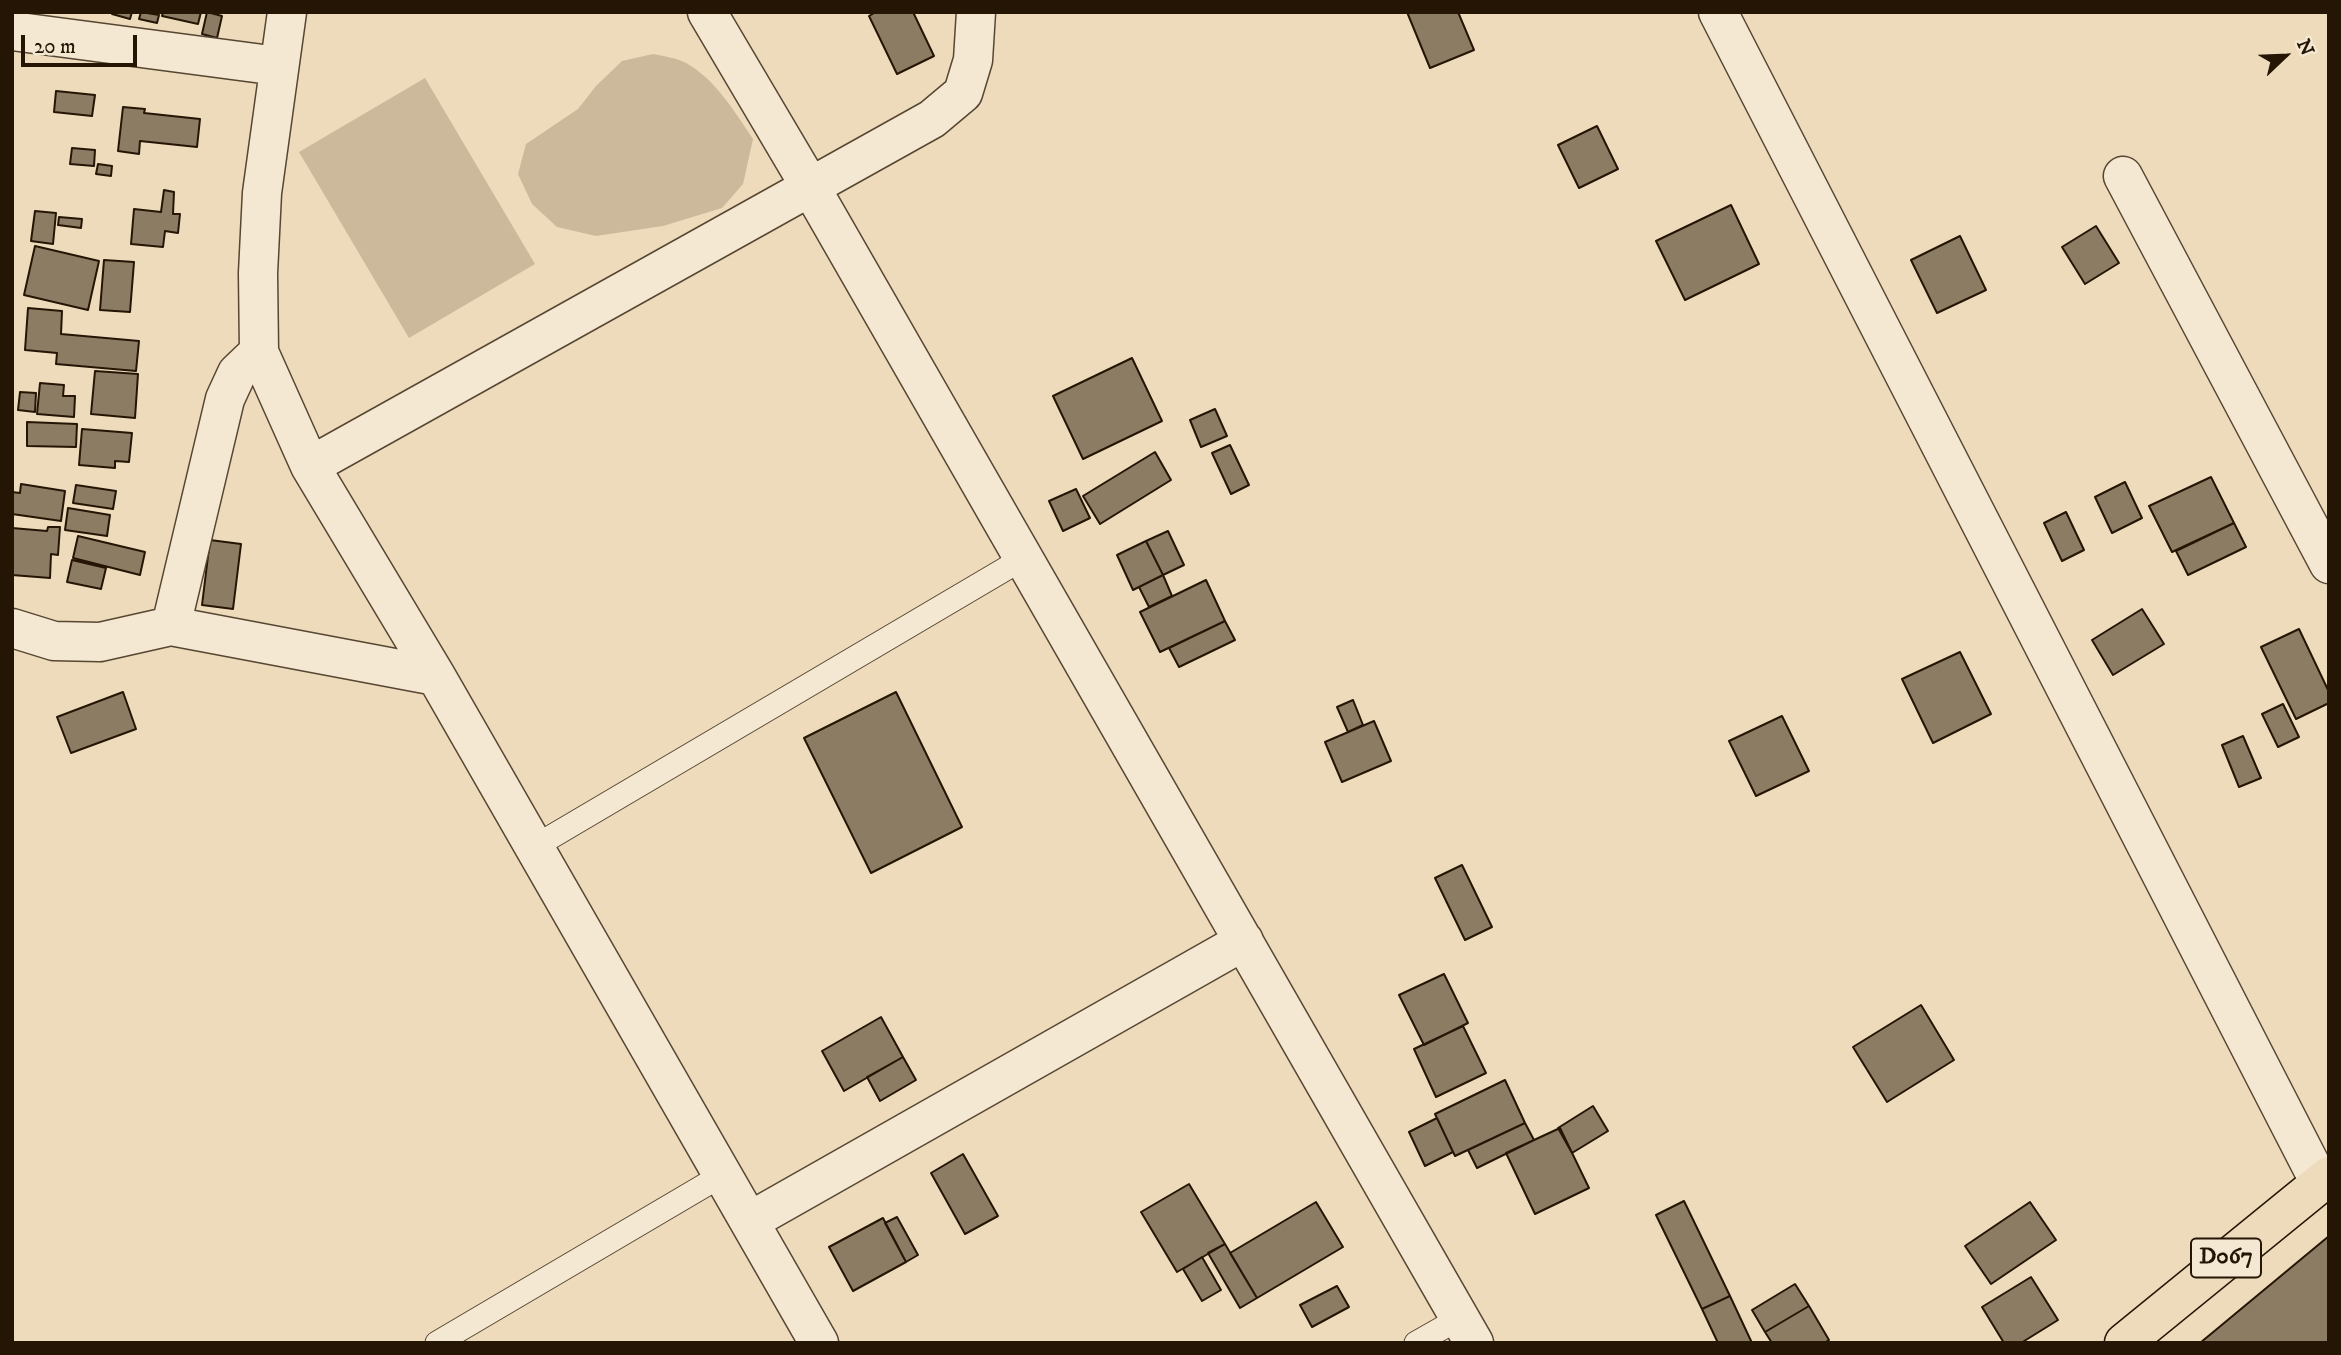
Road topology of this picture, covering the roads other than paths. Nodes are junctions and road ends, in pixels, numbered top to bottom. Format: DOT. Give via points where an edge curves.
graph roads {
  1 [pos="287,12"];
  2 [pos="707,12"];
  3 [pos="976,12"];
  4 [pos="1718,12"];
  5 [pos="12,31"];
  6 [pos="278,66"];
  7 [pos="2123,176"];
  8 [pos="811,188"];
  9 [pos="259,352"];
  10 [pos="310,466"];
  11 [pos="1024,558"];
  12 [pos="2329,564"];
  13 [pos="171,626"];
  14 [pos="12,628"];
  15 [pos="436,676"];
  16 [pos="534,847"];
  17 [pos="1244,941"];
  18 [pos="724,1174"];
  19 [pos="2324,1179"];
  20 [pos="750,1221"];
  21 [pos="1467,1330"];
  22 [pos="438,1343"];
  23 [pos="819,1343"];
  24 [pos="1416,1343"];
  25 [pos="2124,1343"];
  1 -- 6 [label="street"];
  2 -- 8 [label="street"];
  3 -- 8 [label="street" via="973,60 963,93 932,119"];
  4 -- 19 [label="street"];
  5 -- 6 [label="street"];
  6 -- 9 [label="street" via="262,193"];
  7 -- 12 [label="street"];
  8 -- 10 [label="street"];
  8 -- 11 [label="street"];
  9 -- 10 [label="street"];
  9 -- 13 [label="street" via="237,373 225,399"];
  10 -- 15 [label="street"];
  11 -- 16 [label="lane"];
  11 -- 17 [label="street"];
  13 -- 14 [label="street" via="100,642 54,641"];
  13 -- 15 [label="street"];
  15 -- 16 [label="street"];
  16 -- 18 [label="street"];
  17 -- 20 [label="street"];
  17 -- 21 [label="street"];
  18 -- 20 [label="street"];
  18 -- 22 [label="lane"];
  19 -- 25 [label="main road, D067"];
  20 -- 23 [label="street"];
  21 -- 24 [label="lane"];
}
